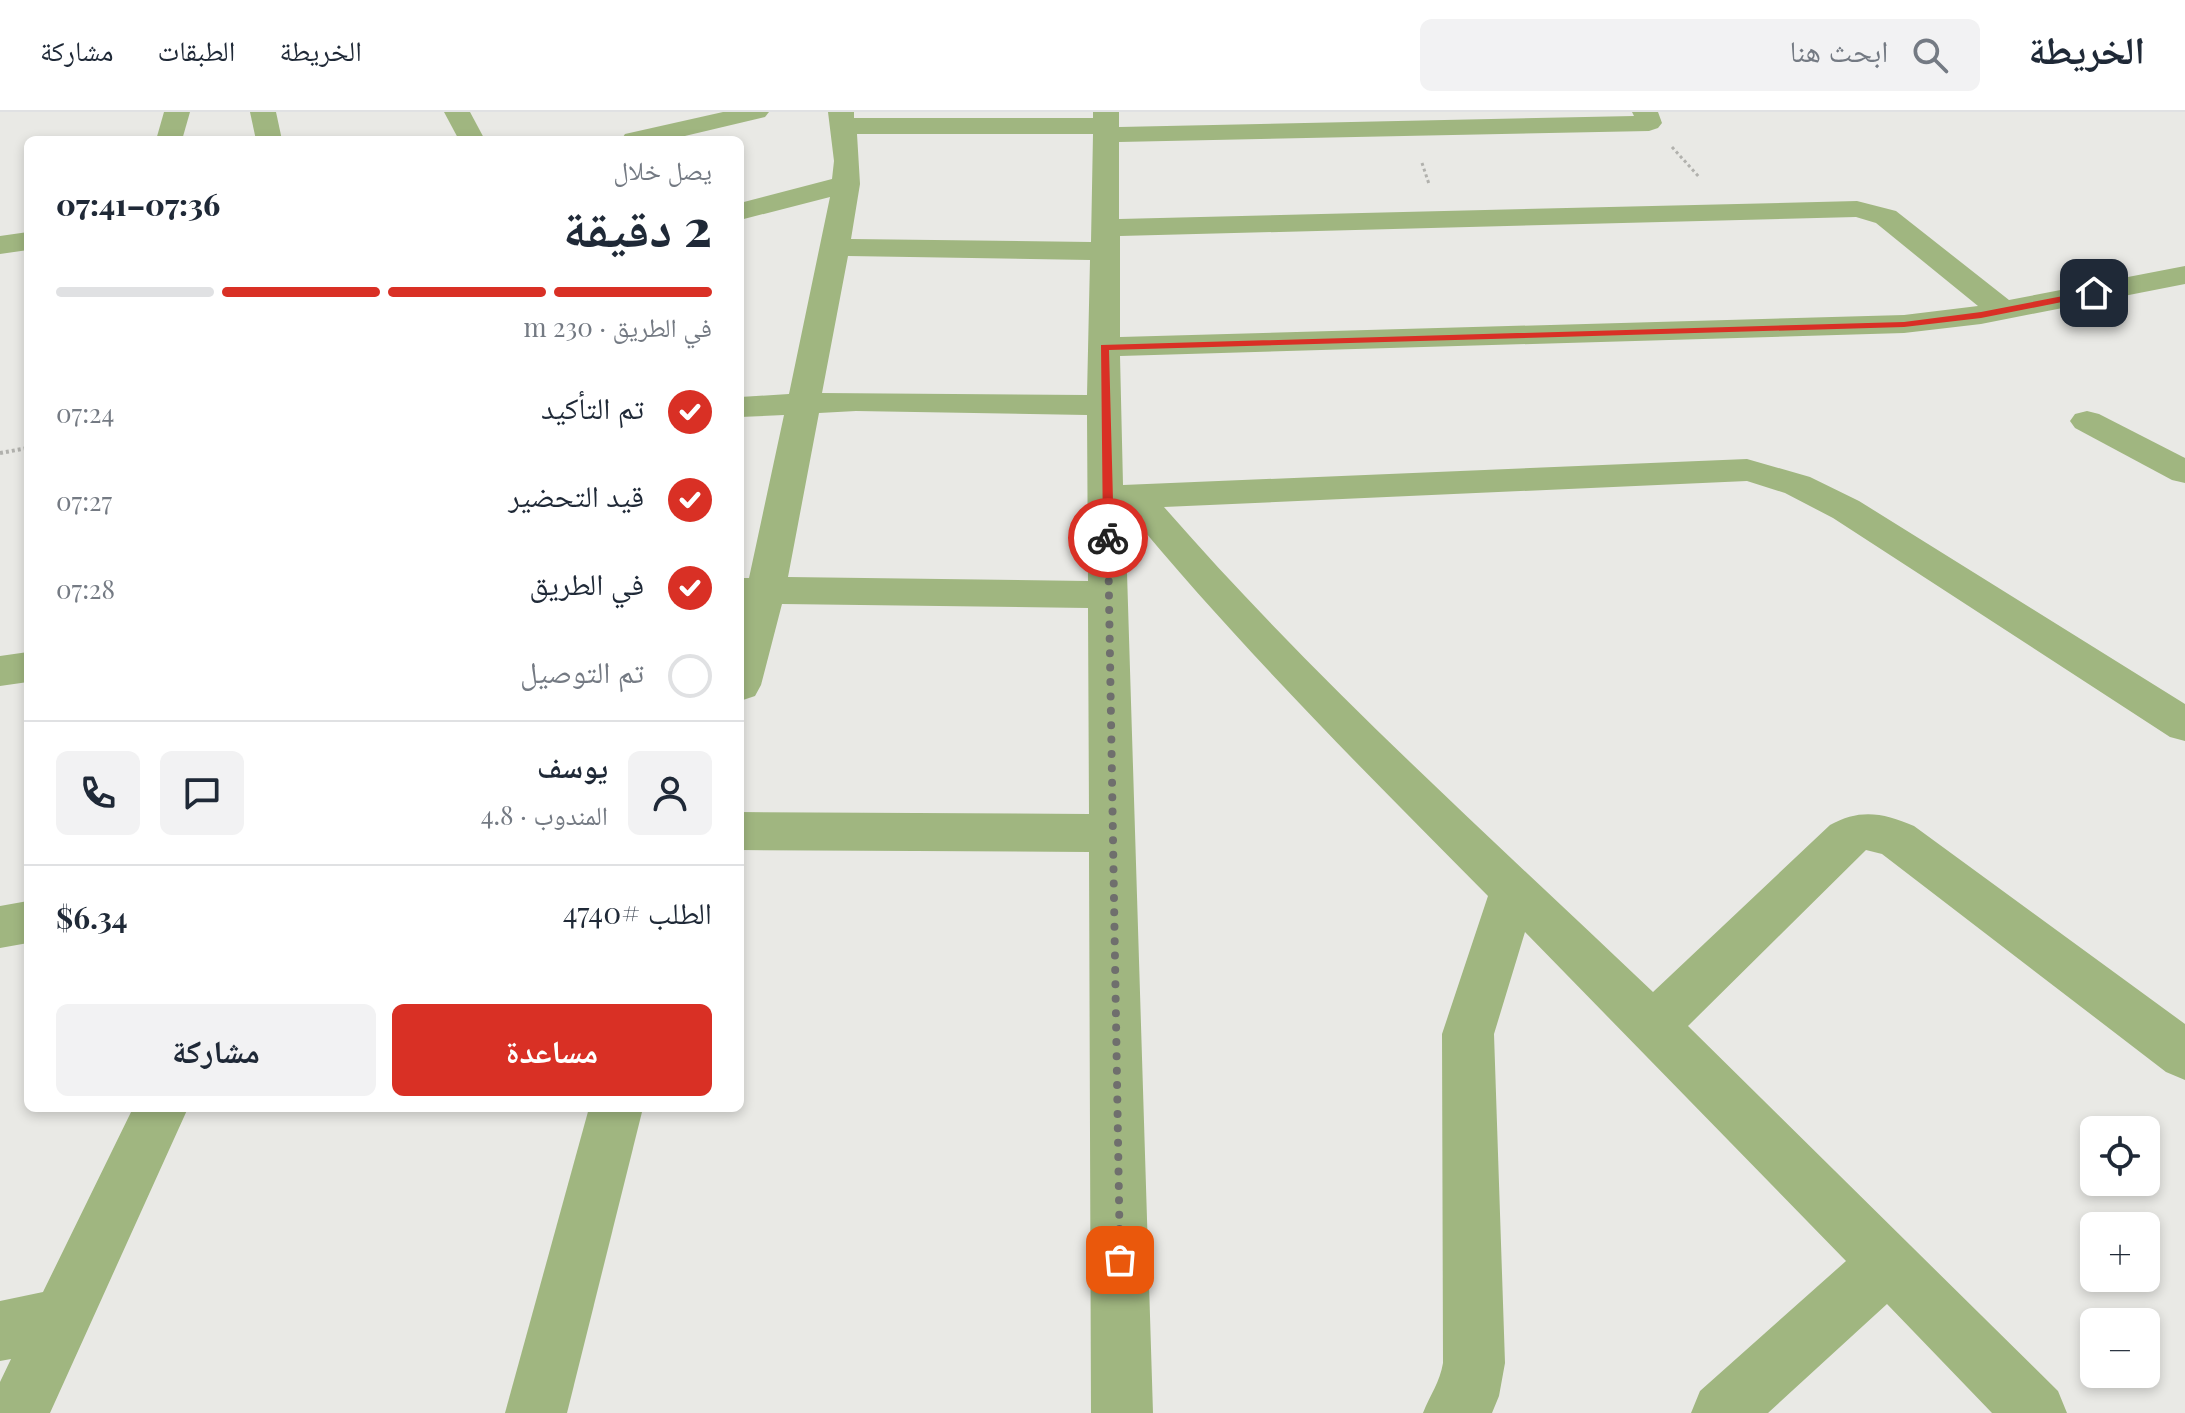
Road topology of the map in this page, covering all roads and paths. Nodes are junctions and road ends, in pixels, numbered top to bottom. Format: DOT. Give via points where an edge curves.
graph roads {
  1 [pos="177,112"];
  2 [pos="263,112"];
  3 [pos="457,112"];
  4 [pos="756,112"];
  5 [pos="1647,118"];
  6 [pos="842,119"];
  7 [pos="1106,124"];
  8 [pos="1411,129"];
  9 [pos="170,136"];
  10 [pos="268,136"];
  11 [pos="470,136"];
  12 [pos="651,136"];
  13 [pos="846,184"];
  14 [pos="744,211"];
  15 [pos="1733,212"];
  16 [pos="1440,220"];
  17 [pos="1105,240"];
  18 [pos="24,242"];
  19 [pos="0,245"];
  20 [pos="835,247"];
  21 [pos="2185,275"];
  22 [pos="2003,311"];
  23 [pos="1104,347"];
  24 [pos="804,402"];
  25 [pos="1104,405"];
  26 [pos="744,407"];
  27 [pos="2087,421"];
  28 [pos="24,449"];
  29 [pos="0,453"];
  30 [pos="2185,472"];
  31 [pos="1121,496"];
  32 [pos="753,591"];
  33 [pos="1109,595"];
  34 [pos="744,656"];
  35 [pos="24,668"];
  36 [pos="0,671"];
  37 [pos="2185,725"];
  38 [pos="744,831"];
  39 [pos="1113,833"];
  40 [pos="1514,889"];
  41 [pos="24,923"];
  42 [pos="0,927"];
  43 [pos="1653,1026"];
  44 [pos="2185,1055"];
  45 [pos="159,1112"];
  46 [pos="615,1112"];
  47 [pos="1887,1264"];
  48 [pos="62,1319"];
  49 [pos="0,1331"];
  50 [pos="18,1413"];
  51 [pos="536,1413"];
  52 [pos="1122,1413"];
  53 [pos="1454,1413"];
  54 [pos="1722,1413"];
  55 [pos="2036,1413"];
  1 -- 9 [label="street"];
  2 -- 10 [label="street"];
  3 -- 11 [label="street"];
  4 -- 12 [label="street"];
  5 -- 8 [label="street"];
  5 -- 15 [label="path"];
  6 -- 7 [label="street"];
  6 -- 13 [label="street"];
  7 -- 8 [label="street"];
  7 -- 17 [label="street"];
  8 -- 16 [label="path"];
  13 -- 14 [label="street"];
  13 -- 20 [label="street"];
  15 -- 16 [label="street"];
  15 -- 22 [label="street" via="1857,209 1886,217"];
  16 -- 17 [label="street"];
  17 -- 20 [label="street"];
  17 -- 23 [label="street"];
  18 -- 19 [label="street"];
  20 -- 24 [label="street"];
  21 -- 22 [label="street"];
  22 -- 23 [label="street" via="1904,324"];
  23 -- 25 [label="street"];
  24 -- 25 [label="street"];
  24 -- 26 [label="street"];
  24 -- 32 [label="street"];
  25 -- 31 [label="street"];
  27 -- 30 [label="street"];
  28 -- 29 [label="path"];
  31 -- 33 [label="street"];
  31 -- 37 [label="street" via="1747,470 1777,475 1863,522"];
  31 -- 40 [label="street" via="1315,696"];
  32 -- 33 [label="street"];
  32 -- 34 [label="street"];
  33 -- 39 [label="street"];
  35 -- 36 [label="street"];
  38 -- 39 [label="street"];
  39 -- 52 [label="street"];
  40 -- 43 [label="street"];
  40 -- 53 [label="street" via="1468,1034 1474,1363 1468,1396"];
  41 -- 42 [label="street"];
  43 -- 44 [label="street" via="1846,839 1870,830 1898,840"];
  43 -- 47 [label="street"];
  45 -- 48 [label="street"];
  46 -- 51 [label="street"];
  47 -- 54 [label="street"];
  47 -- 55 [label="street"];
  48 -- 49 [label="street"];
  48 -- 50 [label="street"];
}
